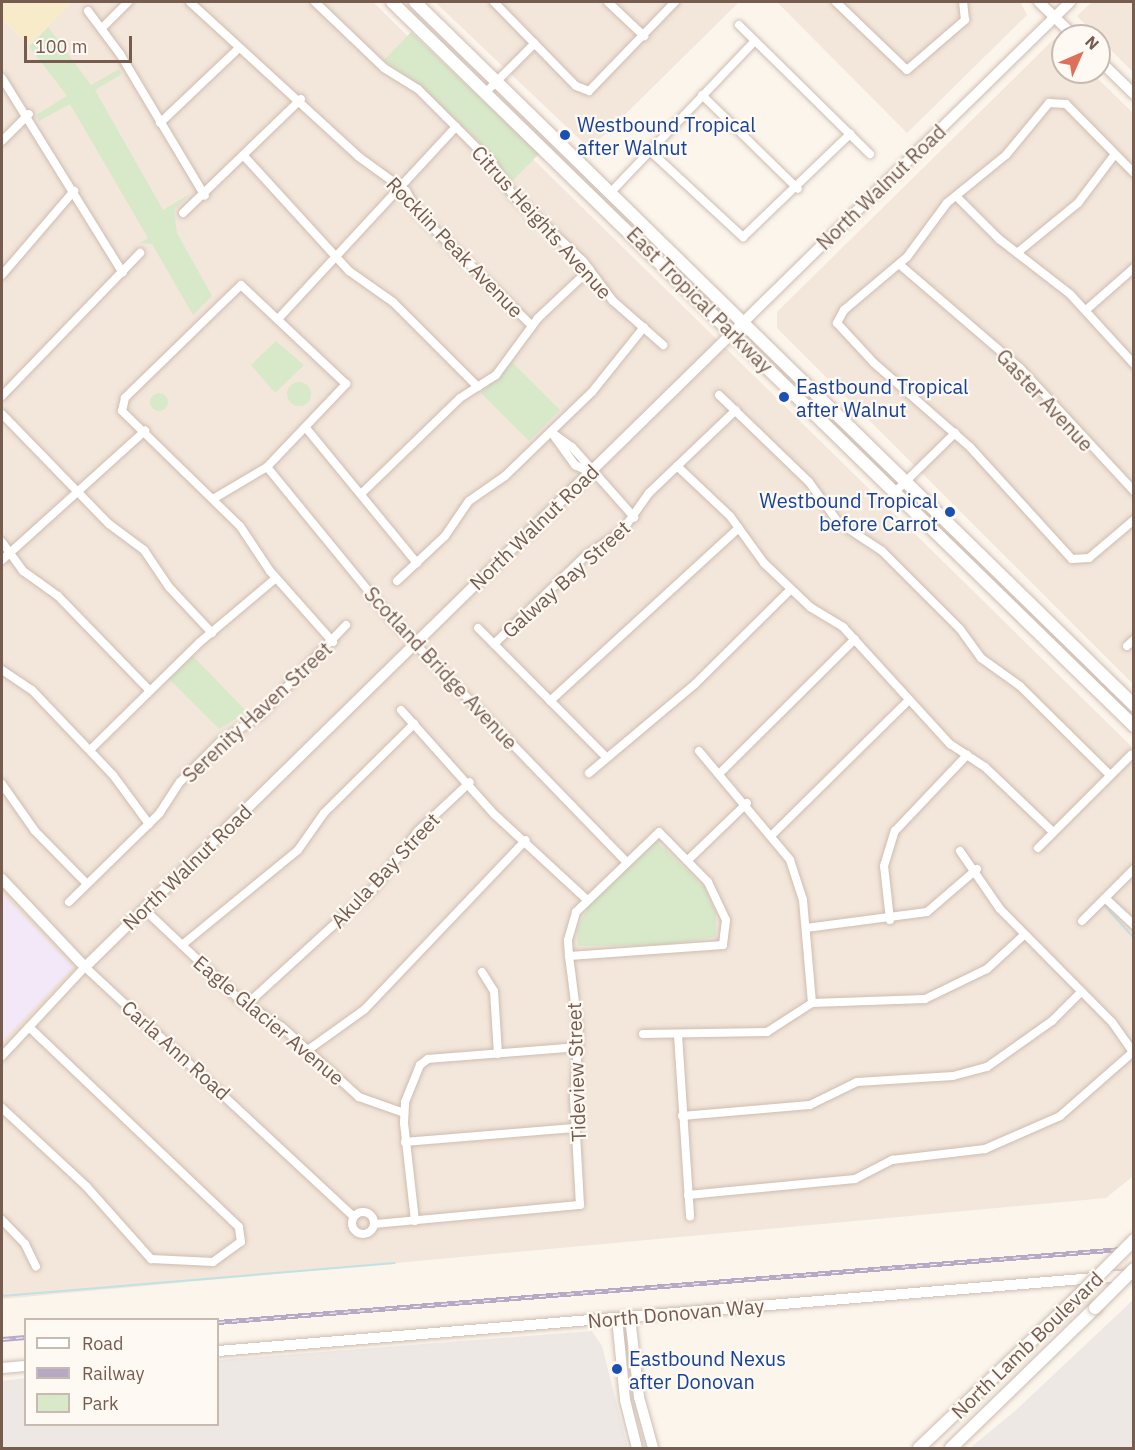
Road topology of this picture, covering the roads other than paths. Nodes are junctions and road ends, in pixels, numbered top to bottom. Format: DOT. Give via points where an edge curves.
graph roads {
  1 [pos="128,2"];
  2 [pos="190,2"];
  3 [pos="315,2"];
  4 [pos="392,2"];
  5 [pos="415,2"];
  6 [pos="494,2"];
  7 [pos="609,2"];
  8 [pos="675,2"];
  9 [pos="836,2"];
  10 [pos="963,2"];
  11 [pos="1039,2"];
  12 [pos="1070,2"];
  13 [pos="88,11"];
  14 [pos="1054,17"];
  15 [pos="1061,24"];
  16 [pos="740,25"];
  17 [pos="102,28"];
  18 [pos="644,36"];
  19 [pos="755,41"];
  20 [pos="535,43"];
  21 [pos="238,49"];
  22 [pos="1111,72"];
  23 [pos="2,78"];
  24 [pos="499,79"];
  25 [pos="488,90"];
  26 [pos="1134,94"];
  27 [pos="702,95"];
  28 [pos="301,99"];
  29 [pos="29,114"];
  30 [pos="160,123"];
  31 [pos="456,127"];
  32 [pos="850,135"];
  33 [pos="2,141"];
  34 [pos="650,151"];
  35 [pos="870,154"];
  36 [pos="1115,154"];
  37 [pos="244,156"];
  38 [pos="1134,173"];
  39 [pos="398,185"];
  40 [pos="798,189"];
  41 [pos="74,191"];
  42 [pos="612,191"];
  43 [pos="205,196"];
  44 [pos="956,196"];
  45 [pos="183,213"];
  46 [pos="140,253"];
  47 [pos="1017,253"];
  48 [pos="337,260"];
  49 [pos="899,264"];
  50 [pos="1134,267"];
  51 [pos="590,269"];
  52 [pos="123,273"];
  53 [pos="2,275"];
  54 [pos="1086,310"];
  55 [pos="278,319"];
  56 [pos="744,321"];
  57 [pos="532,326"];
  58 [pos="644,327"];
  59 [pos="732,333"];
  60 [pos="663,345"];
  61 [pos="1134,364"];
  62 [pos="478,387"];
  63 [pos="719,395"];
  64 [pos="2,396"];
  65 [pos="736,410"];
  66 [pos="2,414"];
  67 [pos="306,428"];
  68 [pos="145,431"];
  69 [pos="551,432"];
  70 [pos="955,433"];
  71 [pos="677,466"];
  72 [pos="267,467"];
  73 [pos="590,472"];
  74 [pos="908,479"];
  75 [pos="896,491"];
  76 [pos="1134,491"];
  77 [pos="78,492"];
  78 [pos="362,493"];
  79 [pos="213,499"];
  80 [pos="634,517"];
  81 [pos="1134,520"];
  82 [pos="739,528"];
  83 [pos="2,542"];
  84 [pos="9,553"];
  85 [pos="2,560"];
  86 [pos="417,563"];
  87 [pos="276,578"];
  88 [pos="397,581"];
  89 [pos="791,590"];
  90 [pos="346,625"];
  91 [pos="478,628"];
  92 [pos="212,633"];
  93 [pos="855,639"];
  94 [pos="333,642"];
  95 [pos="494,644"];
  96 [pos="414,645"];
  97 [pos="2,670"];
  98 [pos="150,691"];
  99 [pos="550,701"];
  100 [pos="908,701"];
  101 [pos="1134,705"];
  102 [pos="401,710"];
  103 [pos="414,724"];
  104 [pos="1134,726"];
  105 [pos="90,750"];
  106 [pos="699,752"];
  107 [pos="967,755"];
  108 [pos="1131,755"];
  109 [pos="607,758"];
  110 [pos="589,773"];
  111 [pos="720,773"];
  112 [pos="1110,776"];
  113 [pos="470,782"];
  114 [pos="2,784"];
  115 [pos="747,803"];
  116 [pos="149,824"];
  117 [pos="1053,832"];
  118 [pos="773,834"];
  119 [pos="526,840"];
  120 [pos="1038,848"];
  121 [pos="960,851"];
  122 [pos="625,860"];
  123 [pos="688,860"];
  124 [pos="977,869"];
  125 [pos="1134,869"];
  126 [pos="2,879"];
  127 [pos="87,884"];
  128 [pos="1105,898"];
  129 [pos="586,899"];
  130 [pos="69,902"];
  131 [pos="144,909"];
  132 [pos="890,920"];
  133 [pos="1082,921"];
  134 [pos="1134,926"];
  135 [pos="806,928"];
  136 [pos="1024,935"];
  137 [pos="182,945"];
  138 [pos="569,956"];
  139 [pos="85,967"];
  140 [pos="482,972"];
  141 [pos="1080,993"];
  142 [pos="812,1003"];
  143 [pos="246,1005"];
  144 [pos="29,1027"];
  145 [pos="643,1034"];
  146 [pos="678,1035"];
  147 [pos="579,1047"];
  148 [pos="308,1050"];
  149 [pos="1133,1052"];
  150 [pos="498,1054"];
  151 [pos="2,1056"];
  152 [pos="2,1108"];
  153 [pos="404,1113"];
  154 [pos="682,1116"];
  155 [pos="576,1128"];
  156 [pos="405,1142"];
  157 [pos="688,1195"];
  158 [pos="354,1217"];
  159 [pos="690,1217"];
  160 [pos="2,1220"];
  161 [pos="414,1221"];
  162 [pos="375,1224"];
  163 [pos="1134,1240"];
  164 [pos="36,1267"];
  165 [pos="1134,1269"];
  166 [pos="1134,1275"];
  167 [pos="630,1317"];
  168 [pos="617,1318"];
  169 [pos="219,1351"];
  170 [pos="24,1366"];
  171 [pos="2,1368"];
  172 [pos="637,1449"];
  173 [pos="653,1449"];
  174 [pos="919,1449"];
  175 [pos="951,1449"];
  1 -- 17 [label="street"];
  2 -- 21 [label="street, Rocklin Peak Avenue"];
  3 -- 31 [label="street, Citrus Heights Avenue"];
  4 -- 25 [label="main road, East Tropical Parkway"];
  5 -- 24 [label="main road, East Tropical Parkway"];
  6 -- 20 [label="street"];
  7 -- 18 [label="street"];
  8 -- 18 [label="street"];
  9 -- 10 [label="street" via="907,70 965,20"];
  11 -- 14 [label="street"];
  12 -- 14 [label="street, North Walnut Road"];
  13 -- 17 [label="street"];
  14 -- 15 [label="street"];
  14 -- 56 [label="street, North Walnut Road"];
  16 -- 19 [label="street"];
  17 -- 30 [label="street"];
  18 -- 20 [label="street" via="596,86 584,90"];
  19 -- 27 [label="street"];
  19 -- 32 [label="street"];
  20 -- 24 [label="street"];
  21 -- 28 [label="street, Rocklin Peak Avenue"];
  21 -- 30 [label="street"];
  22 -- 26 [label="street"];
  23 -- 29 [label="street"];
  24 -- 25 [label="street"];
  24 -- 42 [label="main road, East Tropical Parkway"];
  25 -- 59 [label="main road, East Tropical Parkway"];
  27 -- 34 [label="street"];
  27 -- 40 [label="street"];
  28 -- 37 [label="street"];
  28 -- 39 [label="street, Rocklin Peak Avenue" via="359,157"];
  29 -- 33 [label="street"];
  29 -- 41 [label="street"];
  30 -- 43 [label="street"];
  31 -- 39 [label="street"];
  31 -- 51 [label="street, Citrus Heights Avenue" via="492,163 513,195"];
  32 -- 35 [label="street"];
  32 -- 40 [label="street"];
  34 -- 40 [label="street" via="743,237"];
  34 -- 42 [label="street"];
  36 -- 38 [label="street"];
  36 -- 44 [label="street" via="1066,104 1056,101 997,164"];
  36 -- 47 [label="street" via="1072,208"];
  37 -- 43 [label="street"];
  37 -- 48 [label="street"];
  39 -- 48 [label="street"];
  39 -- 57 [label="street, Rocklin Peak Avenue" via="419,214"];
  41 -- 52 [label="street"];
  41 -- 53 [label="street"];
  42 -- 56 [label="main road, East Tropical Parkway"];
  43 -- 45 [label="street"];
  44 -- 47 [label="street"];
  44 -- 49 [label="street"];
  46 -- 52 [label="street"];
  47 -- 54 [label="street"];
  48 -- 55 [label="street"];
  48 -- 62 [label="street" via="393,302"];
  49 -- 70 [label="street" via="843,310 837,323 874,363"];
  49 -- 76 [label="street, Gaster Avenue" via="1032,379 1079,438"];
  50 -- 54 [label="street"];
  51 -- 57 [label="street"];
  51 -- 58 [label="street, Citrus Heights Avenue" via="614,301"];
  52 -- 64 [label="street"];
  54 -- 61 [label="street"];
  55 -- 67 [label="street" via="346,384"];
  55 -- 68 [label="street" via="241,285 230,290 122,407"];
  56 -- 59 [label="street, North Walnut Road"];
  56 -- 74 [label="main road, East Tropical Parkway"];
  57 -- 62 [label="street" via="508,362"];
  58 -- 60 [label="street, Citrus Heights Avenue"];
  58 -- 69 [label="street"];
  59 -- 73 [label="street, North Walnut Road"];
  59 -- 75 [label="main road, East Tropical Parkway"];
  62 -- 78 [label="street" via="460,398"];
  63 -- 65 [label="street"];
  65 -- 71 [label="street, Galway Bay Street"];
  65 -- 112 [label="street" via="809,482 838,522 882,550 960,629 981,658 1020,686"];
  66 -- 77 [label="street"];
  67 -- 72 [label="street"];
  67 -- 78 [label="street"];
  68 -- 77 [label="street"];
  68 -- 79 [label="street"];
  69 -- 73 [label="street" via="575,465"];
  69 -- 86 [label="street" via="506,476 469,501"];
  70 -- 74 [label="street"];
  70 -- 81 [label="street" via="1072,559 1080,561"];
  71 -- 80 [label="street, Galway Bay Street"];
  71 -- 82 [label="street"];
  72 -- 79 [label="street"];
  72 -- 96 [label="street, Scotland Bridge Avenue"];
  73 -- 80 [label="street"];
  73 -- 96 [label="street, North Walnut Road"];
  74 -- 75 [label="street"];
  74 -- 101 [label="main road, East Tropical Parkway"];
  75 -- 104 [label="main road, East Tropical Parkway"];
  77 -- 84 [label="street"];
  77 -- 92 [label="street" via="144,550 168,587"];
  78 -- 86 [label="street"];
  79 -- 87 [label="street"];
  80 -- 95 [label="street, Galway Bay Street"];
  82 -- 89 [label="street" via="753,552"];
  82 -- 99 [label="street"];
  83 -- 84 [label="street"];
  84 -- 85 [label="street"];
  84 -- 98 [label="street"];
  86 -- 88 [label="street"];
  87 -- 92 [label="street"];
  87 -- 94 [label="street"];
  89 -- 93 [label="street"];
  89 -- 109 [label="street" via="695,684"];
  90 -- 94 [label="street, Serenity Haven Street"];
  91 -- 95 [label="street"];
  92 -- 98 [label="street"];
  93 -- 100 [label="street"];
  93 -- 111 [label="street"];
  94 -- 116 [label="street, Serenity Haven Street" via="259,716 220,742"];
  95 -- 99 [label="street"];
  96 -- 122 [label="street, Scotland Bridge Avenue"];
  96 -- 131 [label="street, North Walnut Road"];
  97 -- 105 [label="street" via="32,690"];
  98 -- 105 [label="street"];
  99 -- 109 [label="street"];
  100 -- 107 [label="street"];
  100 -- 118 [label="street"];
  102 -- 103 [label="street"];
  103 -- 113 [label="street"];
  103 -- 137 [label="street" via="324,813 298,849"];
  105 -- 116 [label="street"];
  106 -- 111 [label="street"];
  107 -- 117 [label="street"];
  107 -- 132 [label="street" via="895,831 884,866"];
  108 -- 112 [label="street"];
  109 -- 110 [label="street"];
  111 -- 115 [label="street"];
  112 -- 117 [label="street"];
  113 -- 119 [label="street" via="494,814"];
  113 -- 143 [label="street, Akula Bay Street" via="412,838 373,889"];
  114 -- 127 [label="street" via="35,831"];
  115 -- 118 [label="street"];
  115 -- 123 [label="street"];
  116 -- 127 [label="street, Serenity Haven Street"];
  117 -- 120 [label="street"];
  118 -- 135 [label="street" via="798,881"];
  119 -- 129 [label="street"];
  119 -- 148 [label="street" via="365,1009"];
  121 -- 124 [label="street"];
  122 -- 123 [label="street, Tideview Street" via="659,832"];
  122 -- 129 [label="street, Tideview Street"];
  123 -- 138 [label="street" via="722,909 723,945"];
  124 -- 132 [label="street" via="927,912"];
  124 -- 136 [label="street" via="1000,909"];
  125 -- 128 [label="street"];
  126 -- 139 [label="street, Carla Ann Road"];
  127 -- 130 [label="street, Serenity Haven Street"];
  128 -- 133 [label="street"];
  128 -- 134 [label="street"];
  129 -- 138 [label="street, Tideview Street" via="571,926"];
  131 -- 137 [label="street, Eagle Glacier Avenue"];
  131 -- 139 [label="street, North Walnut Road"];
  132 -- 135 [label="street"];
  135 -- 142 [label="street"];
  136 -- 141 [label="street"];
  136 -- 142 [label="street" via="987,969 925,999"];
  137 -- 143 [label="street, Eagle Glacier Avenue"];
  138 -- 147 [label="street, Tideview Street"];
  139 -- 144 [label="street, North Walnut Road"];
  139 -- 158 [label="street, Carla Ann Road"];
  140 -- 150 [label="street" via="494,991"];
  141 -- 149 [label="street"];
  141 -- 154 [label="street" via="1052,1021 987,1067 952,1076 857,1082 810,1105"];
  142 -- 146 [label="street" via="767,1032"];
  143 -- 148 [label="street, Eagle Glacier Avenue"];
  144 -- 151 [label="street, North Walnut Road"];
  144 -- 152 [label="street" via="132,1120 175,1171 239,1227 242,1237 213,1262 151,1259 86,1186"];
  145 -- 146 [label="street"];
  146 -- 154 [label="street"];
  147 -- 150 [label="street"];
  147 -- 155 [label="street, Tideview Street"];
  148 -- 153 [label="street, Eagle Glacier Avenue" via="359,1097"];
  149 -- 157 [label="street" via="1060,1116 985,1149 892,1160 855,1179"];
  150 -- 153 [label="street" via="423,1062"];
  153 -- 156 [label="street"];
  154 -- 157 [label="street"];
  155 -- 156 [label="street"];
  155 -- 161 [label="street, Tideview Street" via="580,1205"];
  156 -- 161 [label="street"];
  157 -- 159 [label="street"];
  158 -- 162 [label="street, Carla Ann Road" via="367,1213"];
  158 -- 162 [label="street, Carla Ann Road" via="353,1228 362,1234"];
  160 -- 164 [label="street" via="25,1244"];
  161 -- 162 [label="street"];
  163 -- 174 [label="main road, North Lamb Boulevard, bridge"];
  165 -- 175 [label="main road, North Lamb Boulevard, bridge"];
  166 -- 167 [label="street, North Donovan Way"];
  167 -- 168 [label="street, North Donovan Way"];
  167 -- 173 [label="street" via="639,1397"];
  168 -- 169 [label="street, North Donovan Way"];
  168 -- 172 [label="street" via="625,1400"];
  170 -- 171 [label="street"];
}
